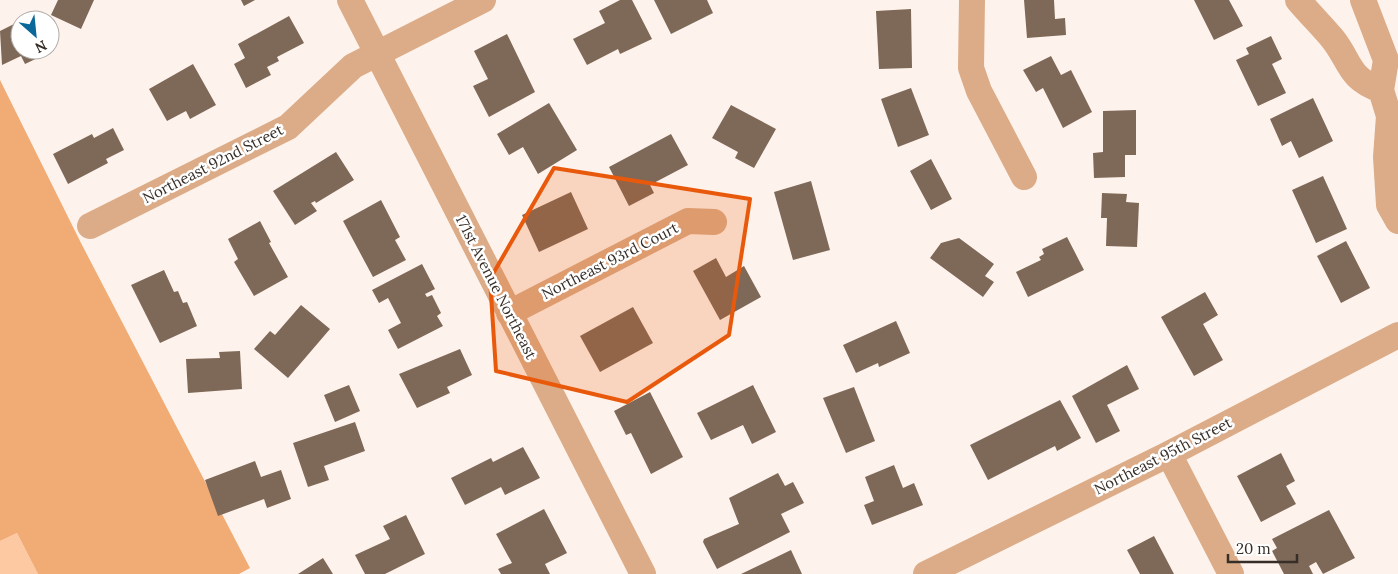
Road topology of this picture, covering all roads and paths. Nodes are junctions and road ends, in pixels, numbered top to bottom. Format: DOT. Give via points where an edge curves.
graph roads {
  1 [pos="350,0"];
  2 [pos="483,0"];
  3 [pos="972,0"];
  4 [pos="1298,0"];
  5 [pos="1363,0"];
  6 [pos="377,53"];
  7 [pos="1381,90"];
  8 [pos="1024,177"];
  9 [pos="1398,221"];
  10 [pos="714,222"];
  11 [pos="90,226"];
  12 [pos="509,313"];
  13 [pos="1398,335"];
  14 [pos="1169,454"];
  15 [pos="643,574"];
  16 [pos="926,574"];
  17 [pos="1231,574"];
  1 -- 6 [label="street, 171st Avenue Northeast"];
  2 -- 6 [label="street, Northeast 92nd Street"];
  3 -- 8 [label="street" via="971,68 978,91"];
  4 -- 7 [label="street" via="1334,40 1349,69 1368,85"];
  5 -- 7 [label="street" via="1386,60"];
  6 -- 11 [label="street, Northeast 92nd Street" via="352,66 288,127"];
  6 -- 12 [label="street, 171st Avenue Northeast"];
  7 -- 9 [label="street" via="1388,116 1389,205"];
  10 -- 12 [label="street, Northeast 93rd Court" via="688,221"];
  12 -- 15 [label="street, 171st Avenue Northeast"];
  13 -- 14 [label="street, Northeast 95th Street"];
  14 -- 16 [label="street, Northeast 95th Street"];
  14 -- 17 [label="street"];
}
